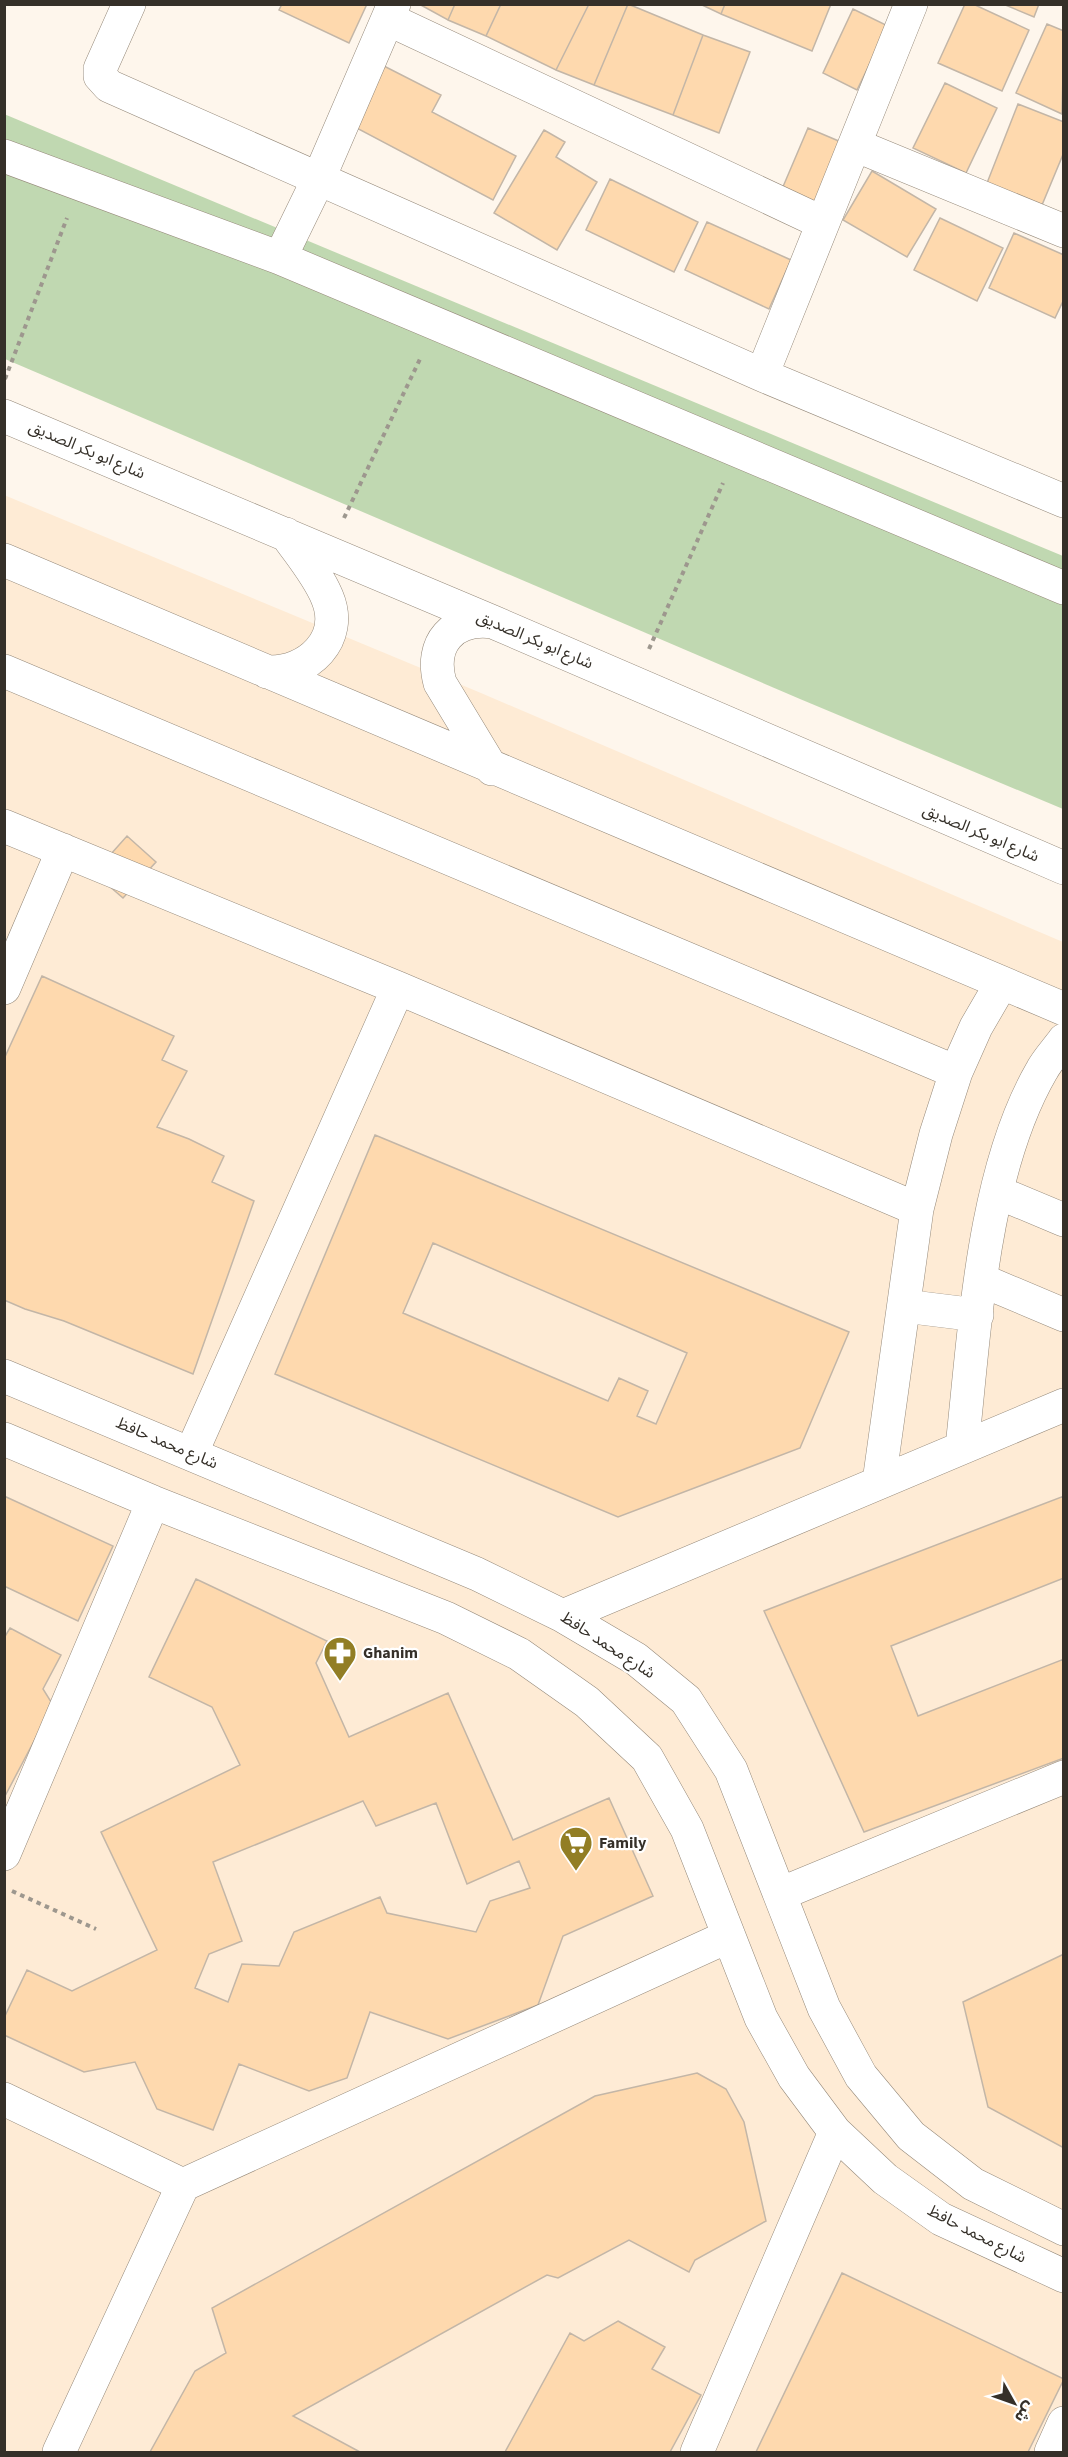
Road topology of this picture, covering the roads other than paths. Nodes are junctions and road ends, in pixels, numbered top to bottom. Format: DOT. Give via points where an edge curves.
graph roads {
  1 [pos="129,4"];
  2 [pos="911,4"];
  3 [pos="391,12"];
  4 [pos="855,146"];
  5 [pos="4,156"];
  6 [pos="319,178"];
  7 [pos="823,223"];
  8 [pos="1063,230"];
  9 [pos="280,258"];
  10 [pos="762,375"];
  11 [pos="4,416"];
  12 [pos="1064,501"];
  13 [pos="286,534"];
  14 [pos="4,560"];
  15 [pos="1061,579"];
  16 [pos="493,622"];
  17 [pos="4,671"];
  18 [pos="267,672"];
  19 [pos="492,769"];
  20 [pos="4,826"];
  21 [pos="63,850"];
  22 [pos="1064,868"];
  23 [pos="1001,984"];
  24 [pos="4,988"];
  25 [pos="398,988"];
  26 [pos="1064,1009"];
  27 [pos="1064,1040"];
  28 [pos="956,1072"];
  29 [pos="997,1192"];
  30 [pos="917,1209"];
  31 [pos="1064,1220"];
  32 [pos="981,1280"];
  33 [pos="904,1306"];
  34 [pos="977,1315"];
  35 [pos="1064,1315"];
  36 [pos="4,1376"];
  37 [pos="1064,1405"];
  38 [pos="4,1439"];
  39 [pos="962,1447"];
  40 [pos="191,1454"];
  41 [pos="879,1482"];
  42 [pos="153,1502"];
  43 [pos="563,1616"];
  44 [pos="1064,1777"];
  45 [pos="4,1854"];
  46 [pos="780,1894"];
  47 [pos="729,1936"];
  48 [pos="4,2099"];
  49 [pos="835,2132"];
  50 [pos="183,2185"];
  51 [pos="1064,2229"];
  52 [pos="1064,2276"];
  53 [pos="1064,2423"];
  54 [pos="59,2452"];
  55 [pos="697,2452"];
  56 [pos="1051,2452"];
  1 -- 6 [label="street" via="102,63 100,76 109,87"];
  2 -- 4 [label="street"];
  3 -- 6 [label="street"];
  3 -- 7 [label="street"];
  4 -- 7 [label="street"];
  4 -- 8 [label="street"];
  5 -- 9 [label="street"];
  6 -- 9 [label="street"];
  6 -- 10 [label="street"];
  7 -- 10 [label="street"];
  9 -- 15 [label="street" via="738,451"];
  10 -- 12 [label="street"];
  11 -- 13 [label="street, شارع ابو بكر الصديق"];
  13 -- 16 [label="street, شارع ابو بكر الصديق"];
  13 -- 18 [label="street" via="327,597 331,625 319,652 309,662 282,673"];
  14 -- 18 [label="street"];
  16 -- 19 [label="street" via="464,623 451,631 442,642 436,669 440,683"];
  16 -- 22 [label="street, شارع ابو بكر الصديق"];
  17 -- 28 [label="street"];
  18 -- 19 [label="street"];
  19 -- 23 [label="street"];
  20 -- 21 [label="street"];
  21 -- 24 [label="street"];
  21 -- 25 [label="street"];
  23 -- 26 [label="street"];
  23 -- 28 [label="street"];
  25 -- 30 [label="street"];
  25 -- 40 [label="street"];
  27 -- 29 [label="street" via="1042,1070 1015,1129"];
  28 -- 30 [label="street"];
  29 -- 31 [label="street"];
  29 -- 32 [label="street"];
  30 -- 33 [label="street"];
  32 -- 34 [label="street"];
  32 -- 35 [label="street"];
  33 -- 34 [label="street"];
  33 -- 41 [label="street"];
  34 -- 39 [label="street"];
  36 -- 40 [label="street, شارع محمد حافظ"];
  37 -- 39 [label="street"];
  38 -- 42 [label="street, شارع محمد حافظ"];
  39 -- 41 [label="street"];
  40 -- 43 [label="street, شارع محمد حافظ" via="477,1574"];
  41 -- 43 [label="street"];
  42 -- 45 [label="street"];
  42 -- 47 [label="street, شارع محمد حافظ" via="446,1617 519,1654 587,1702 647,1758 687,1829"];
  43 -- 46 [label="street, شارع محمد حافظ" via="636,1659 686,1700 731,1770"];
  44 -- 46 [label="street"];
  46 -- 51 [label="street, شارع محمد حافظ" via="830,2018 861,2076 911,2136 973,2184"];
  47 -- 49 [label="street, شارع محمد حافظ" via="761,2018 794,2077"];
  47 -- 50 [label="street"];
  48 -- 50 [label="street"];
  49 -- 52 [label="street, شارع محمد حافظ" via="885,2179 941,2219"];
  49 -- 55 [label="street"];
  50 -- 54 [label="street"];
  53 -- 56 [label="street"];
}
